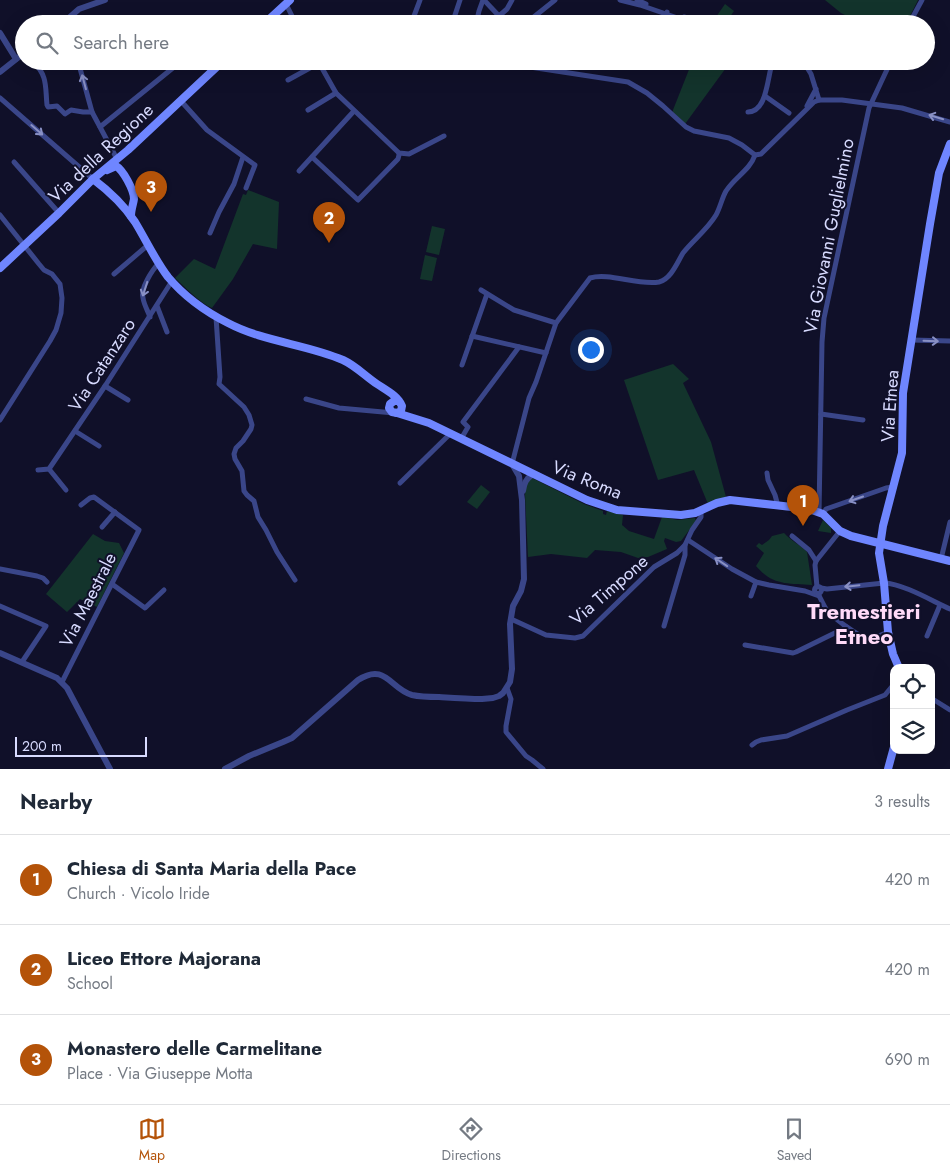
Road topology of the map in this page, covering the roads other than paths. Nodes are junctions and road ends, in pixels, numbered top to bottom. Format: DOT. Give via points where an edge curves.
graph roads {
  1 [pos="83,0"];
  2 [pos="105,0"];
  3 [pos="420,0"];
  4 [pos="460,0"];
  5 [pos="484,0"];
  6 [pos="512,0"];
  7 [pos="620,0"];
  8 [pos="637,0"];
  9 [pos="922,0"];
  10 [pos="552,1"];
  11 [pos="288,2"];
  12 [pos="80,9"];
  13 [pos="667,12"];
  14 [pos="73,15"];
  15 [pos="274,15"];
  16 [pos="293,15"];
  17 [pos="414,15"];
  18 [pos="455,15"];
  19 [pos="479,15"];
  20 [pos="498,15"];
  21 [pos="500,15"];
  22 [pos="536,15"];
  23 [pos="666,15"];
  24 [pos="674,15"];
  25 [pos="677,15"];
  26 [pos="914,15"];
  27 [pos="0,33"];
  28 [pos="15,57"];
  29 [pos="15,60"];
  30 [pos="40,70"];
  31 [pos="80,70"];
  32 [pos="170,70"];
  33 [pos="213,70"];
  34 [pos="305,70"];
  35 [pos="323,70"];
  36 [pos="550,70"];
  37 [pos="770,70"];
  38 [pos="809,70"];
  39 [pos="886,70"];
  40 [pos="0,72"];
  41 [pos="288,80"];
  42 [pos="816,89"];
  43 [pos="875,91"];
  44 [pos="336,93"];
  45 [pos="765,96"];
  46 [pos="0,98"];
  47 [pos="820,100"];
  48 [pos="180,101"];
  49 [pos="870,104"];
  50 [pos="882,106"];
  51 [pos="308,110"];
  52 [pos="354,110"];
  53 [pos="805,110"];
  54 [pos="92,112"];
  55 [pos="748,112"];
  56 [pos="789,114"];
  57 [pos="950,122"];
  58 [pos="100,127"];
  59 [pos="444,136"];
  60 [pos="950,144"];
  61 [pos="128,150"];
  62 [pos="399,152"];
  63 [pos="755,155"];
  64 [pos="948,155"];
  65 [pos="243,157"];
  66 [pos="312,157"];
  67 [pos="14,162"];
  68 [pos="109,166"];
  69 [pos="119,168"];
  70 [pos="299,171"];
  71 [pos="93,179"];
  72 [pos="104,187"];
  73 [pos="246,188"];
  74 [pos="133,192"];
  75 [pos="120,203"];
  76 [pos="60,213"];
  77 [pos="0,215"];
  78 [pos="131,216"];
  79 [pos="210,233"];
  80 [pos="148,245"];
  81 [pos="24,246"];
  82 [pos="159,263"];
  83 [pos="0,268"];
  84 [pos="114,274"];
  85 [pos="172,281"];
  86 [pos="481,290"];
  87 [pos="487,294"];
  88 [pos="157,306"];
  89 [pos="150,317"];
  90 [pos="216,317"];
  91 [pos="556,323"];
  92 [pos="167,332"];
  93 [pos="472,336"];
  94 [pos="912,340"];
  95 [pos="950,341"];
  96 [pos="519,347"];
  97 [pos="546,354"];
  98 [pos="462,365"];
  99 [pos="375,383"];
  100 [pos="105,386"];
  101 [pos="306,399"];
  102 [pos="128,400"];
  103 [pos="400,403"];
  104 [pos="390,405"];
  105 [pos="374,412"];
  106 [pos="395,413"];
  107 [pos="821,414"];
  108 [pos="0,420"];
  109 [pos="863,420"];
  110 [pos="429,423"];
  111 [pos="75,431"];
  112 [pos="451,433"];
  113 [pos="461,439"];
  114 [pos="99,446"];
  115 [pos="512,464"];
  116 [pos="49,469"];
  117 [pos="38,470"];
  118 [pos="525,472"];
  119 [pos="767,474"];
  120 [pos="400,483"];
  121 [pos="893,487"];
  122 [pos="66,490"];
  123 [pos="522,500"];
  124 [pos="80,505"];
  125 [pos="778,506"];
  126 [pos="701,511"];
  127 [pos="115,512"];
  128 [pos="821,513"];
  129 [pos="950,522"];
  130 [pos="102,527"];
  131 [pos="840,531"];
  132 [pos="792,536"];
  133 [pos="686,542"];
  134 [pos="881,544"];
  135 [pos="941,559"];
  136 [pos="816,561"];
  137 [pos="950,562"];
  138 [pos="0,569"];
  139 [pos="295,580"];
  140 [pos="47,582"];
  141 [pos="756,582"];
  142 [pos="112,584"];
  143 [pos="884,584"];
  144 [pos="818,588"];
  145 [pos="164,590"];
  146 [pos="805,591"];
  147 [pos="817,595"];
  148 [pos="751,596"];
  149 [pos="940,604"];
  150 [pos="0,606"];
  151 [pos="950,609"];
  152 [pos="511,618"];
  153 [pos="46,626"];
  154 [pos="664,626"];
  155 [pos="847,627"];
  156 [pos="53,629"];
  157 [pos="888,632"];
  158 [pos="927,636"];
  159 [pos="745,646"];
  160 [pos="0,653"];
  161 [pos="22,662"];
  162 [pos="897,664"];
  163 [pos="62,682"];
  164 [pos="507,688"];
  165 [pos="890,689"];
  166 [pos="935,701"];
  167 [pos="950,710"];
  168 [pos="752,745"];
  169 [pos="892,754"];
  170 [pos="110,769"];
  171 [pos="224,769"];
  172 [pos="542,769"];
  173 [pos="888,769"];
  1 -- 12 [label="street"];
  2 -- 12 [label="street"];
  3 -- 17 [label="street"];
  4 -- 18 [label="street"];
  5 -- 19 [label="street"];
  5 -- 20 [label="street"];
  6 -- 21 [label="street"];
  7 -- 13 [label="street"];
  8 -- 13 [label="street"];
  9 -- 26 [label="street"];
  10 -- 22 [label="street"];
  11 -- 15 [label="main road"];
  11 -- 16 [label="street"];
  12 -- 14 [label="street"];
  13 -- 23 [label="street"];
  13 -- 24 [label="street"];
  13 -- 25 [label="street"];
  27 -- 28 [label="street"];
  29 -- 40 [label="street"];
  30 -- 54 [label="street" via="45,78 48,107 60,107 65,114 71,110"];
  54 -- 31 [label="street, one-way"];
  32 -- 58 [label="street"];
  33 -- 48 [label="main road, Via della Regione"];
  34 -- 41 [label="street"];
  35 -- 44 [label="street"];
  36 -- 63 [label="street" via="628,82 658,101 686,127 729,138"];
  37 -- 45 [label="street"];
  38 -- 42 [label="street"];
  39 -- 43 [label="street, Via Giovanni Guglielmino"];
  42 -- 47 [label="street"];
  42 -- 53 [label="street"];
  43 -- 49 [label="street, Via Giovanni Guglielmino"];
  43 -- 50 [label="street"];
  44 -- 51 [label="street"];
  44 -- 52 [label="street"];
  45 -- 55 [label="street" via="759,106"];
  45 -- 56 [label="street"];
  46 -- 71 [label="street, one-way"];
  47 -- 49 [label="street"];
  47 -- 53 [label="street"];
  48 -- 61 [label="main road, Via della Regione"];
  48 -- 65 [label="street" via="207,130"];
  49 -- 50 [label="street"];
  49 -- 107 [label="street, Via Giovanni Guglielmino" via="824,318"];
  57 -- 50 [label="street, one-way" via="902,108"];
  52 -- 62 [label="street"];
  52 -- 66 [label="street"];
  53 -- 63 [label="street" via="761,154"];
  54 -- 58 [label="street"];
  58 -- 68 [label="street"];
  59 -- 62 [label="street" via="409,154"];
  60 -- 64 [label="main road, Via Etnea"];
  61 -- 68 [label="main road, Via della Regione"];
  61 -- 69 [label="main road" via="118,162"];
  62 -- 66 [label="street" via="398,159 358,200"];
  63 -- 91 [label="street" via="750,166 725,192 717,214 690,244 668,276 659,282 592,277"];
  64 -- 94 [label="main road, Via Etnea" via="938,178"];
  65 -- 73 [label="street" via="255,165"];
  65 -- 79 [label="street"];
  66 -- 70 [label="street"];
  67 -- 76 [label="street"];
  68 -- 69 [label="main road"];
  68 -- 71 [label="main road, Via della Regione"];
  68 -- 72 [label="main road" via="102,178"];
  69 -- 74 [label="main road"];
  71 -- 72 [label="main road"];
  71 -- 76 [label="main road, Via della Regione"];
  72 -- 75 [label="main road"];
  74 -- 75 [label="main road" via="131,201"];
  74 -- 78 [label="main road"];
  75 -- 78 [label="main road"];
  76 -- 81 [label="main road, Via della Regione"];
  77 -- 81 [label="street"];
  78 -- 80 [label="main road"];
  80 -- 82 [label="main road"];
  80 -- 84 [label="street"];
  81 -- 83 [label="main road, Via della Regione"];
  81 -- 108 [label="street" via="60,284 62,313 50,341"];
  82 -- 85 [label="main road"];
  82 -- 89 [label="street, Via Catanzaro, one-way" via="142,290"];
  85 -- 88 [label="street"];
  85 -- 90 [label="main road"];
  86 -- 87 [label="street"];
  87 -- 91 [label="street" via="514,310"];
  87 -- 93 [label="street"];
  88 -- 89 [label="street"];
  88 -- 92 [label="street"];
  89 -- 100 [label="street, Via Catanzaro"];
  90 -- 99 [label="main road" via="260,337 343,360"];
  90 -- 139 [label="street" via="220,384 244,407 252,424 234,454 242,471 244,491 254,501 258,517"];
  91 -- 97 [label="street"];
  93 -- 96 [label="street"];
  93 -- 98 [label="street"];
  94 -- 95 [label="street, one-way"];
  94 -- 121 [label="main road, Via Etnea" via="903,393 902,452"];
  96 -- 97 [label="street"];
  96 -- 113 [label="street" via="463,422 468,427"];
  97 -- 115 [label="street" via="529,398"];
  99 -- 103 [label="main road"];
  99 -- 104 [label="main road" via="388,396"];
  100 -- 102 [label="street"];
  100 -- 111 [label="street, Via Catanzaro"];
  101 -- 105 [label="street" via="339,408"];
  103 -- 104 [label="main road" via="394,401"];
  103 -- 106 [label="main road" via="402,409"];
  103 -- 110 [label="main road"];
  104 -- 105 [label="street"];
  104 -- 106 [label="main road" via="390,410"];
  105 -- 106 [label="street"];
  106 -- 110 [label="main road"];
  107 -- 109 [label="street"];
  107 -- 128 [label="street, Via Giovanni Guglielmino"];
  110 -- 112 [label="main road, Via Roma"];
  111 -- 114 [label="street"];
  111 -- 116 [label="street, Via Catanzaro"];
  112 -- 113 [label="main road, Via Roma"];
  112 -- 120 [label="street"];
  113 -- 115 [label="main road, Via Roma"];
  115 -- 118 [label="main road, Via Roma"];
  116 -- 117 [label="street"];
  116 -- 122 [label="street"];
  118 -- 123 [label="street"];
  118 -- 123 [label="street" via="528,478"];
  118 -- 126 [label="main road, Via Roma" via="609,508 680,515"];
  119 -- 125 [label="street"];
  121 -- 128 [label="street, one-way"];
  121 -- 134 [label="main road, Via Etnea"];
  123 -- 152 [label="street" via="524,579"];
  124 -- 127 [label="street" via="94,497"];
  125 -- 126 [label="main road, Via Roma" via="730,500"];
  125 -- 128 [label="main road, Via Roma"];
  126 -- 133 [label="street, Via Timpone" via="701,517"];
  127 -- 130 [label="street"];
  127 -- 142 [label="street, Via Maestrale" via="139,530"];
  128 -- 131 [label="main road"];
  129 -- 135 [label="street"];
  131 -- 134 [label="main road"];
  131 -- 136 [label="street"];
  132 -- 136 [label="street" via="809,550"];
  141 -- 133 [label="street, one-way"];
  133 -- 152 [label="street, Via Timpone" via="672,557 654,567 583,636 546,635"];
  133 -- 154 [label="street"];
  134 -- 135 [label="main road"];
  134 -- 143 [label="main road, Via Etnea" via="879,554"];
  135 -- 137 [label="main road"];
  136 -- 144 [label="street"];
  138 -- 140 [label="street" via="37,576"];
  141 -- 146 [label="street"];
  141 -- 148 [label="street"];
  142 -- 145 [label="street" via="145,608"];
  142 -- 163 [label="street, Via Maestrale"];
  143 -- 144 [label="street, one-way"];
  143 -- 149 [label="street" via="902,587"];
  143 -- 157 [label="main road, Via Etnea"];
  144 -- 146 [label="street"];
  144 -- 147 [label="street" via="821,592"];
  146 -- 147 [label="street"];
  147 -- 155 [label="street" via="828,611"];
  149 -- 151 [label="street"];
  149 -- 158 [label="street"];
  150 -- 153 [label="street"];
  152 -- 164 [label="street" via="512,669"];
  153 -- 156 [label="street"];
  153 -- 161 [label="street"];
  155 -- 157 [label="street" via="869,640"];
  155 -- 159 [label="street" via="793,653"];
  157 -- 162 [label="main road, Via Etnea"];
  160 -- 161 [label="street"];
  161 -- 163 [label="street"];
  163 -- 170 [label="street"];
  164 -- 171 [label="street" via="499,696 488,699 422,696 408,694 382,675 365,675 292,738"];
  164 -- 172 [label="street" via="510,698 506,732"];
  165 -- 168 [label="street" via="885,695 788,736 761,740"];
  166 -- 167 [label="street"];
  169 -- 173 [label="main road"];
}
